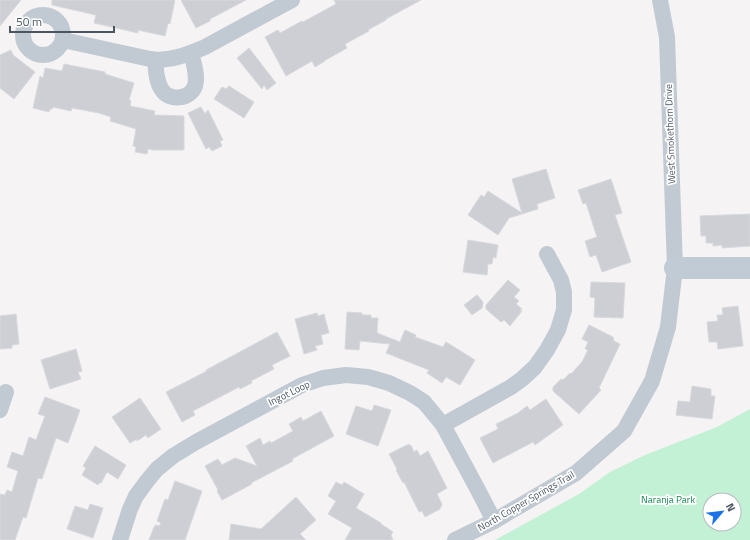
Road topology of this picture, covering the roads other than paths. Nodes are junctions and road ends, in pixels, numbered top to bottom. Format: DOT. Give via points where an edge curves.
graph roads {
  1 [pos="292,0"];
  2 [pos="660,0"];
  3 [pos="63,40"];
  4 [pos="192,53"];
  5 [pos="155,60"];
  6 [pos="547,254"];
  7 [pos="675,268"];
  8 [pos="750,268"];
  9 [pos="6,392"];
  10 [pos="0,410"];
  11 [pos="443,425"];
  12 [pos="494,521"];
  13 [pos="120,540"];
  14 [pos="455,540"];
  1 -- 4 [label="street"];
  2 -- 7 [label="street, West Smokethorn Drive" via="667,36"];
  3 -- 5 [label="street"];
  4 -- 5 [label="street"];
  4 -- 5 [label="street" via="196,79 194,88 179,98 167,96 162,90 158,82"];
  6 -- 11 [label="street" via="561,280 564,310 558,330 547,350 536,367 511,387"];
  7 -- 8 [label="street"];
  7 -- 12 [label="street, North Copper Springs Trail" via="668,327 652,381 624,431 576,473"];
  9 -- 10 [label="street"];
  11 -- 12 [label="street, Ingot Loop"];
  11 -- 13 [label="street, Ingot Loop" via="424,402 410,393 368,377 346,375 323,378 302,385 196,442 157,469 136,496"];
  12 -- 14 [label="street, North Copper Springs Trail"];
}
